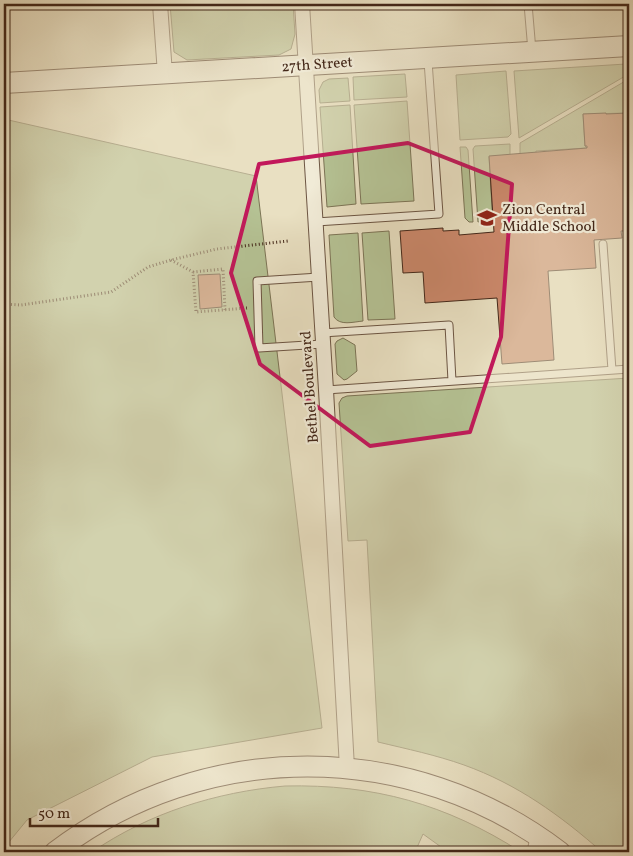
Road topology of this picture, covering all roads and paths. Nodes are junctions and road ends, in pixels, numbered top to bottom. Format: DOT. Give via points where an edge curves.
graph roads {
  1 [pos="160,4"];
  2 [pos="302,4"];
  3 [pos="528,4"];
  4 [pos="629,46"];
  5 [pos="532,51"];
  6 [pos="428,58"];
  7 [pos="306,65"];
  8 [pos="164,74"];
  9 [pos="4,83"];
  10 [pos="316,222"];
  11 [pos="288,241"];
  12 [pos="603,244"];
  13 [pos="171,260"];
  14 [pos="193,272"];
  15 [pos="319,277"];
  16 [pos="4,304"];
  17 [pos="258,307"];
  18 [pos="225,310"];
  19 [pos="323,339"];
  20 [pos="629,369"];
  21 [pos="612,370"];
  22 [pos="452,381"];
  23 [pos="326,390"];
  24 [pos="347,768"];
  25 [pos="533,843"];
  26 [pos="55,852"];
  27 [pos="560,852"];
  1 -- 8 [label="street"];
  2 -- 7 [label="street, Bethel Boulevard"];
  3 -- 5 [label="lane"];
  4 -- 5 [label="street, 27th Street"];
  5 -- 6 [label="street, 27th Street"];
  6 -- 7 [label="street, 27th Street"];
  6 -- 10 [label="lane" via="439,214"];
  7 -- 8 [label="street, 27th Street"];
  7 -- 10 [label="street, Bethel Boulevard"];
  8 -- 9 [label="street, 27th Street"];
  10 -- 15 [label="street, Bethel Boulevard"];
  11 -- 13 [label="path" via="217,249"];
  12 -- 21 [label="lane"];
  13 -- 14 [label="path"];
  13 -- 16 [label="path" via="148,267 111,292 21,305"];
  14 -- 18 [label="path" via="196,312"];
  14 -- 18 [label="path" via="223,269"];
  15 -- 17 [label="lane" via="257,281"];
  15 -- 19 [label="street, Bethel Boulevard"];
  17 -- 18 [label="path"];
  17 -- 19 [label="lane" via="259,348"];
  19 -- 22 [label="lane" via="449,325"];
  19 -- 23 [label="street, Bethel Boulevard"];
  20 -- 21 [label="lane"];
  21 -- 22 [label="lane"];
  22 -- 23 [label="lane"];
  23 -- 24 [label="street, Bethel Boulevard"];
  24 -- 25 [label="street" via="397,776 445,790 492,809"];
  24 -- 26 [label="street" via="272,767 200,780 124,809"];
  25 -- 27 [label="street"];
}
